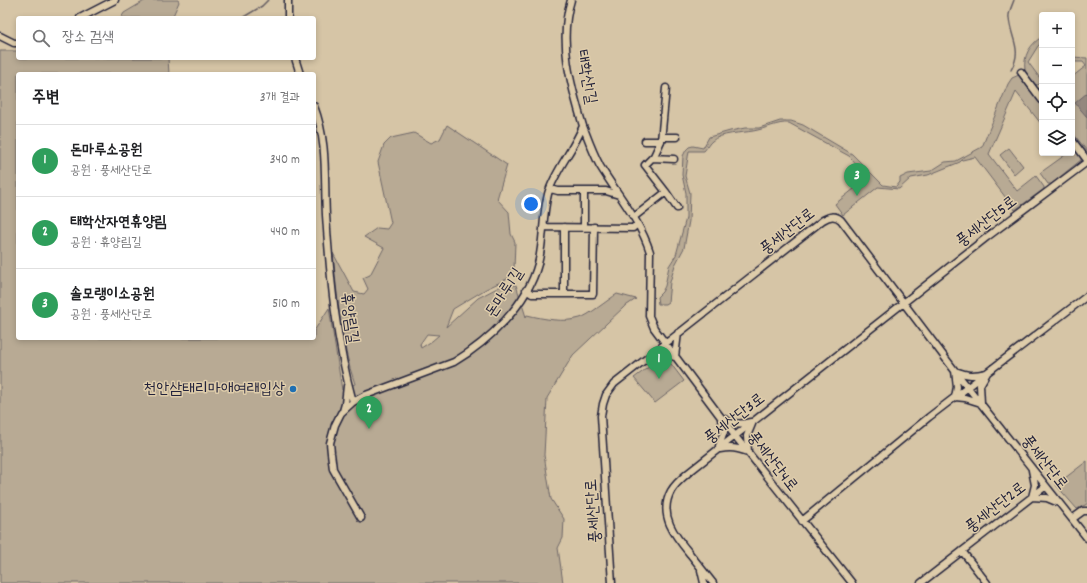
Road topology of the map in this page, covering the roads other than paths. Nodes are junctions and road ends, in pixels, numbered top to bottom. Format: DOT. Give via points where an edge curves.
graph roads {
  1 [pos="115,0"];
  2 [pos="288,0"];
  3 [pos="571,0"];
  4 [pos="84,16"];
  5 [pos="288,16"];
  6 [pos="0,36"];
  7 [pos="16,43"];
  8 [pos="296,60"];
  9 [pos="299,72"];
  10 [pos="1021,72"];
  11 [pos="666,88"];
  12 [pos="1039,96"];
  13 [pos="316,111"];
  14 [pos="582,123"];
  15 [pos="677,137"];
  16 [pos="662,139"];
  17 [pos="645,141"];
  18 [pos="574,144"];
  19 [pos="1075,144"];
  20 [pos="590,145"];
  21 [pos="652,158"];
  22 [pos="674,158"];
  23 [pos="1087,161"];
  24 [pos="609,180"];
  25 [pos="551,189"];
  26 [pos="584,191"];
  27 [pos="606,191"];
  28 [pos="666,192"];
  29 [pos="619,195"];
  30 [pos="677,208"];
  31 [pos="634,217"];
  32 [pos="638,224"];
  33 [pos="544,227"];
  34 [pos="564,227"];
  35 [pos="584,227"];
  36 [pos="594,227"];
  37 [pos="526,290"];
  38 [pos="564,294"];
  39 [pos="1087,296"];
  40 [pos="903,304"];
  41 [pos="678,333"];
  42 [pos="665,344"];
  43 [pos="652,353"];
  44 [pos="675,357"];
  45 [pos="955,371"];
  46 [pos="987,373"];
  47 [pos="347,377"];
  48 [pos="348,384"];
  49 [pos="968,388"];
  50 [pos="368,395"];
  51 [pos="955,397"];
  52 [pos="353,402"];
  53 [pos="981,403"];
  54 [pos="343,411"];
  55 [pos="721,417"];
  56 [pos="754,421"];
  57 [pos="735,436"];
  58 [pos="718,449"];
  59 [pos="748,452"];
  60 [pos="1031,468"];
  61 [pos="1046,486"];
  62 [pos="1032,497"];
  63 [pos="1059,503"];
  64 [pos="1087,512"];
  65 [pos="361,518"];
  66 [pos="1072,519"];
  67 [pos="802,521"];
  68 [pos="1087,538"];
  69 [pos="962,551"];
  70 [pos="700,566"];
  71 [pos="612,583"];
  72 [pos="704,583"];
  73 [pos="713,583"];
  74 [pos="852,583"];
  75 [pos="921,583"];
  76 [pos="987,583"];
  1 -- 4 [label="street"];
  2 -- 5 [label="street"];
  3 -- 14 [label="street, 태학산1길" via="567,16 567,58"];
  6 -- 7 [label="street"];
  8 -- 9 [label="street"];
  10 -- 12 [label="street"];
  11 -- 16 [label="street"];
  13 -- 47 [label="street, 휴양림길" via="323,136 332,292"];
  14 -- 18 [label="street, 돈마루1길"];
  14 -- 20 [label="street, 태학산1길"];
  15 -- 16 [label="street"];
  16 -- 17 [label="street"];
  16 -- 21 [label="street"];
  18 -- 20 [label="street" via="583,139"];
  18 -- 25 [label="street, 돈마루1길"];
  19 -- 23 [label="street"];
  20 -- 24 [label="street, 태학산1길"];
  21 -- 22 [label="street"];
  21 -- 28 [label="street" via="646,165"];
  23 -- 40 [label="street, 풍세산단5로"];
  24 -- 27 [label="street"];
  24 -- 29 [label="street, 태학산1길"];
  25 -- 26 [label="street"];
  25 -- 33 [label="street, 돈마루1길" via="548,194"];
  26 -- 27 [label="street"];
  26 -- 35 [label="street"];
  27 -- 29 [label="street"];
  28 -- 30 [label="street"];
  28 -- 31 [label="street"];
  29 -- 31 [label="street, 태학산1길"];
  31 -- 32 [label="street, 풍세산단4로"];
  32 -- 36 [label="street" via="633,228"];
  32 -- 42 [label="street, 풍세산단4로" via="650,252 649,316"];
  33 -- 34 [label="street"];
  33 -- 37 [label="street, 돈마루1길" via="537,265"];
  34 -- 35 [label="street"];
  34 -- 38 [label="street"];
  35 -- 36 [label="street"];
  36 -- 38 [label="street" via="593,294"];
  37 -- 38 [label="street" via="532,294"];
  37 -- 50 [label="street, 돈마루1길" via="503,324 463,358"];
  39 -- 46 [label="street"];
  40 -- 41 [label="street, 풍세산단로" via="841,220 834,216 823,220"];
  40 -- 45 [label="street, 풍세산단로"];
  40 -- 56 [label="street, 풍세산단3로"];
  41 -- 42 [label="street, 풍세산단로"];
  41 -- 44 [label="street"];
  42 -- 43 [label="street, 풍세산단로"];
  42 -- 44 [label="street, 풍세산단4로"];
  43 -- 44 [label="street"];
  43 -- 71 [label="street, 풍세산단로" via="614,384 603,404 601,416"];
  44 -- 55 [label="street, 풍세산단4로"];
  45 -- 46 [label="street" via="968,376"];
  45 -- 49 [label="street, 풍세산단로"];
  45 -- 51 [label="street"];
  46 -- 49 [label="street"];
  46 -- 53 [label="street" via="980,385"];
  47 -- 48 [label="street, 휴양림길"];
  47 -- 54 [label="street"];
  48 -- 50 [label="street" via="353,391"];
  48 -- 52 [label="street, 휴양림길"];
  49 -- 51 [label="street"];
  49 -- 53 [label="street, 풍세산단로"];
  50 -- 52 [label="street, 돈마루1길"];
  51 -- 53 [label="street"];
  51 -- 67 [label="street"];
  52 -- 54 [label="street"];
  53 -- 60 [label="street, 풍세산단로"];
  54 -- 65 [label="street" via="335,425 330,443 333,469"];
  55 -- 56 [label="street" via="741,425"];
  55 -- 57 [label="street, 풍세산단4로"];
  55 -- 58 [label="street" via="724,432"];
  56 -- 57 [label="street, 풍세산단3로"];
  56 -- 59 [label="street" via="747,436"];
  57 -- 58 [label="street, 풍세산단3로"];
  57 -- 59 [label="street, 풍세산단4로"];
  58 -- 59 [label="street" via="732,447"];
  58 -- 70 [label="street, 풍세산단3로" via="676,483 667,501 666,511 670,528"];
  59 -- 67 [label="street, 풍세산단4로"];
  60 -- 61 [label="street, 풍세산단로"];
  60 -- 62 [label="street" via="1034,485"];
  61 -- 62 [label="street, 풍세산단2로"];
  61 -- 63 [label="street, 풍세산단로"];
  62 -- 63 [label="street" via="1047,498"];
  62 -- 69 [label="street, 풍세산단2로"];
  63 -- 66 [label="street, 풍세산단로"];
  64 -- 66 [label="street" via="1083,511"];
  66 -- 68 [label="street, 풍세산단로"];
  67 -- 74 [label="street, 풍세산단4로"];
  69 -- 75 [label="street, 풍세산단2로"];
  69 -- 76 [label="street, 풍세산단2로"];
  70 -- 72 [label="street"];
  70 -- 73 [label="street, 풍세산단3로"];
}
